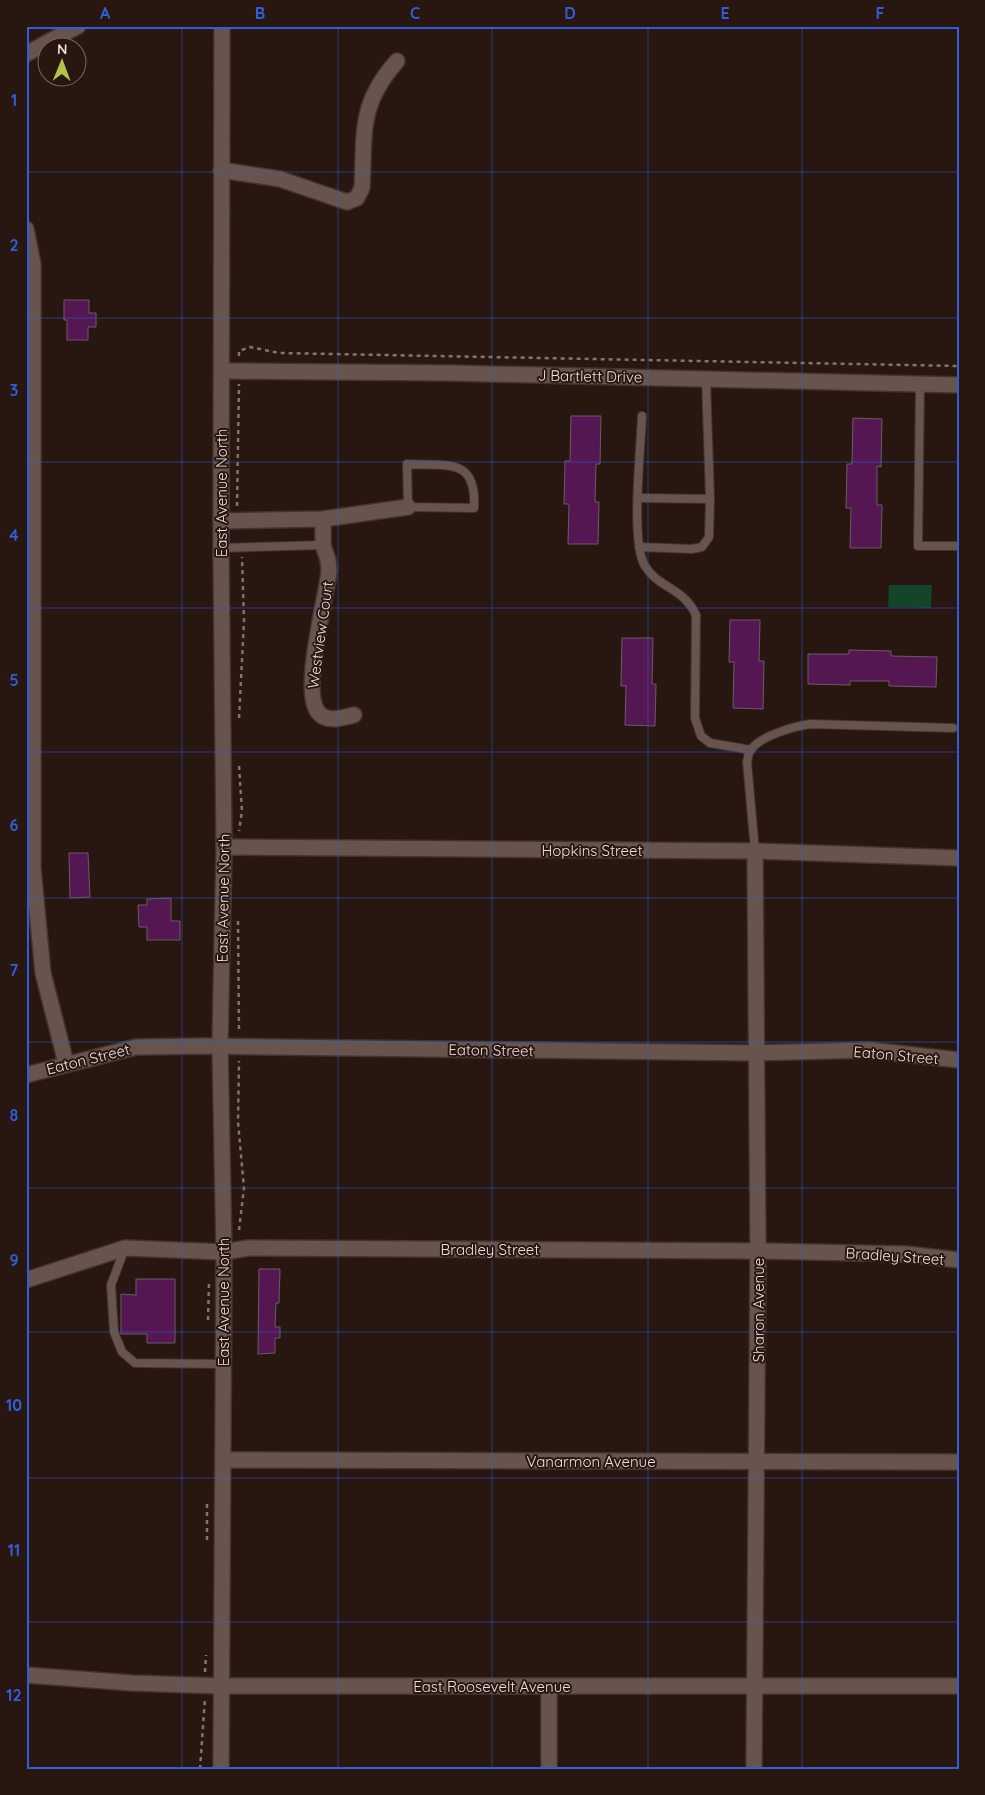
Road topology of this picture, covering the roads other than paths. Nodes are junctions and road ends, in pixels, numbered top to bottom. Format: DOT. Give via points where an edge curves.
graph roads {
  1 [pos="78,26"];
  2 [pos="222,26"];
  3 [pos="26,54"];
  4 [pos="397,62"];
  5 [pos="221,170"];
  6 [pos="26,229"];
  7 [pos="222,371"];
  8 [pos="706,379"];
  9 [pos="920,384"];
  10 [pos="959,385"];
  11 [pos="642,416"];
  12 [pos="639,498"];
  13 [pos="710,499"];
  14 [pos="408,507"];
  15 [pos="323,519"];
  16 [pos="221,520"];
  17 [pos="323,546"];
  18 [pos="959,546"];
  19 [pos="639,547"];
  20 [pos="221,548"];
  21 [pos="354,715"];
  22 [pos="953,728"];
  23 [pos="751,750"];
  24 [pos="231,847"];
  25 [pos="755,851"];
  26 [pos="959,858"];
  27 [pos="220,1046"];
  28 [pos="756,1053"];
  29 [pos="959,1060"];
  30 [pos="66,1064"];
  31 [pos="26,1075"];
  32 [pos="125,1248"];
  33 [pos="231,1251"];
  34 [pos="758,1251"];
  35 [pos="959,1260"];
  36 [pos="26,1280"];
  37 [pos="223,1364"];
  38 [pos="223,1460"];
  39 [pos="756,1461"];
  40 [pos="959,1462"];
  41 [pos="26,1675"];
  42 [pos="754,1685"];
  43 [pos="222,1686"];
  44 [pos="959,1686"];
  45 [pos="549,1687"];
  46 [pos="220,1769"];
  47 [pos="549,1769"];
  48 [pos="754,1769"];
  1 -- 3 [label="street"];
  2 -- 5 [label="street, East Avenue North"];
  4 -- 5 [label="street" via="381,80 370,100 365,123 362,188 358,198 347,202 280,179"];
  5 -- 7 [label="street, East Avenue North"];
  6 -- 30 [label="street" via="33,264 33,868 43,973"];
  7 -- 8 [label="street, J Bartlett Drive"];
  7 -- 16 [label="street, East Avenue North"];
  8 -- 9 [label="street, J Bartlett Drive"];
  8 -- 13 [label="lane"];
  9 -- 10 [label="street, J Bartlett Drive"];
  9 -- 18 [label="lane" via="918,546"];
  11 -- 12 [label="lane"];
  12 -- 13 [label="lane"];
  12 -- 19 [label="lane"];
  13 -- 19 [label="lane" via="709,537 702,548"];
  14 -- 14 [label="lane" via="407,464 459,468 473,481 474,508"];
  14 -- 15 [label="street"];
  15 -- 16 [label="street"];
  15 -- 17 [label="street, Westview Court"];
  16 -- 20 [label="street, East Avenue North"];
  17 -- 20 [label="lane"];
  17 -- 21 [label="street, Westview Court" via="329,571 312,671 314,705 325,718"];
  19 -- 23 [label="lane" via="643,564 652,577 682,595 696,615 695,718 701,736 710,743"];
  20 -- 24 [label="street, East Avenue North"];
  22 -- 23 [label="lane" via="812,724 794,726"];
  23 -- 25 [label="lane" via="747,762"];
  24 -- 25 [label="street, Hopkins Street"];
  24 -- 27 [label="street, East Avenue North"];
  25 -- 26 [label="street, Hopkins Street"];
  25 -- 28 [label="street, Sharon Avenue"];
  27 -- 28 [label="street, Eaton Street"];
  27 -- 30 [label="street, Eaton Street" via="136,1047"];
  27 -- 33 [label="street, East Avenue North"];
  28 -- 29 [label="street, Eaton Street" via="869,1050"];
  28 -- 34 [label="street, Sharon Avenue"];
  30 -- 31 [label="street, Eaton Street"];
  32 -- 33 [label="street, Bradley Street"];
  32 -- 36 [label="street, Bradley Street"];
  32 -- 37 [label="lane" via="111,1286 114,1332 122,1352 135,1363"];
  33 -- 34 [label="street, Bradley Street"];
  33 -- 37 [label="street, East Avenue North" via="224,1278"];
  34 -- 35 [label="street, Bradley Street" via="906,1254"];
  34 -- 39 [label="street, Sharon Avenue"];
  37 -- 38 [label="street, East Avenue North"];
  38 -- 39 [label="street, Vanarmon Avenue"];
  38 -- 43 [label="street, East Avenue North"];
  39 -- 40 [label="street, Vanarmon Avenue"];
  39 -- 42 [label="street, Sharon Avenue"];
  41 -- 43 [label="street, East Roosevelt Avenue"];
  42 -- 44 [label="street, East Roosevelt Avenue"];
  42 -- 45 [label="street, East Roosevelt Avenue"];
  42 -- 48 [label="street, Sharon Avenue"];
  43 -- 45 [label="street, East Roosevelt Avenue"];
  43 -- 46 [label="street, East Avenue North"];
  45 -- 47 [label="street"];
}
